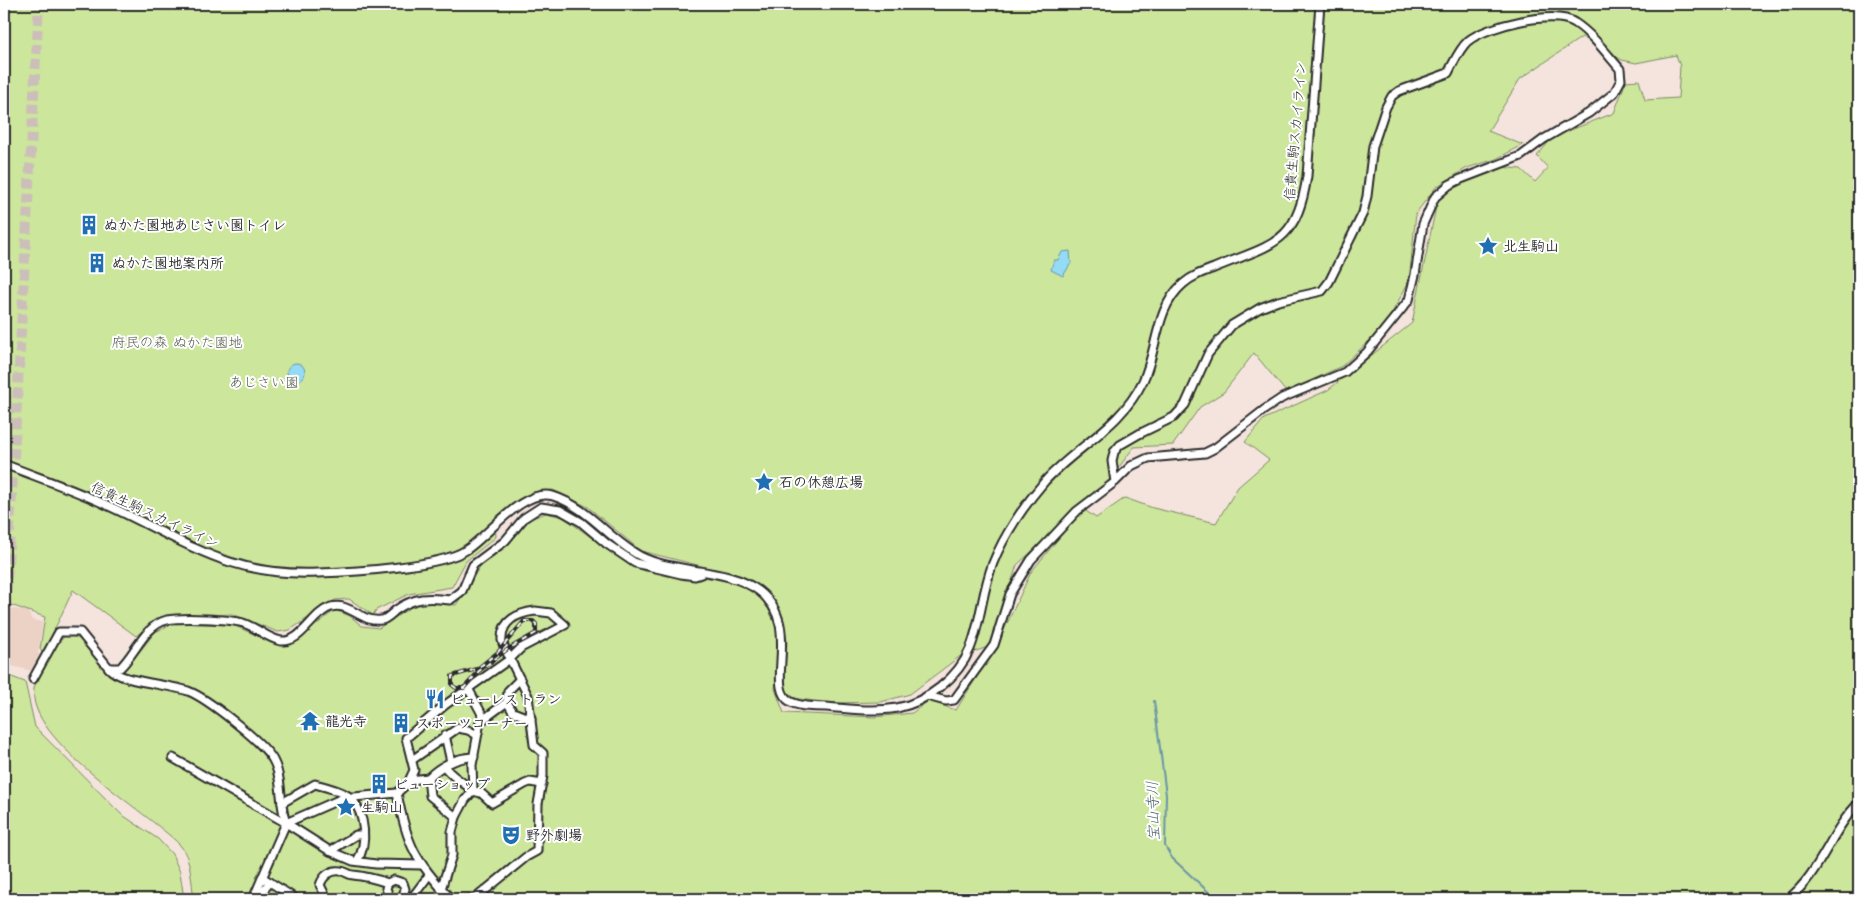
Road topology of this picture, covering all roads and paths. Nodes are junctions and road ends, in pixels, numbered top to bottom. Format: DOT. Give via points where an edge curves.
graph roads {
  1 [pos="1320,4"];
  2 [pos="4,464"];
  3 [pos="1115,482"];
  4 [pos="703,573"];
  5 [pos="510,659"];
  6 [pos="109,668"];
  7 [pos="33,679"];
  8 [pos="520,679"];
  9 [pos="468,690"];
  10 [pos="927,696"];
  11 [pos="507,702"];
  12 [pos="484,718"];
  13 [pos="531,719"];
  14 [pos="445,735"];
  15 [pos="477,735"];
  16 [pos="474,757"];
  17 [pos="174,758"];
  18 [pos="412,760"];
  19 [pos="448,764"];
  20 [pos="428,778"];
  21 [pos="410,780"];
  22 [pos="542,784"];
  23 [pos="472,791"];
  24 [pos="397,793"];
  25 [pos="350,797"];
  26 [pos="282,803"];
  27 [pos="1859,803"];
  28 [pos="456,817"];
  29 [pos="286,823"];
  30 [pos="363,835"];
  31 [pos="330,851"];
  32 [pos="357,861"];
  33 [pos="422,866"];
  34 [pos="429,875"];
  35 [pos="262,878"];
  36 [pos="270,882"];
  37 [pos="388,883"];
  38 [pos="442,889"];
  39 [pos="253,899"];
  40 [pos="266,899"];
  41 [pos="296,899"];
  42 [pos="327,899"];
  43 [pos="396,899"];
  44 [pos="411,899"];
  45 [pos="451,899"];
  46 [pos="470,899"];
  47 [pos="1788,899"];
  1 -- 10 [label="street, 信貴生駒スカイライン" via="1307,176 1298,218 1283,237 1199,274 1172,295 1163,312 1146,375 1136,395 1122,415 1049,476 1034,494 994,560 970,648 958,669"];
  2 -- 4 [label="street, 信貴生駒スカイライン" via="108,505 201,553 256,570 315,573 440,560 461,554 533,496 549,494 570,504 638,555"];
  3 -- 3 [label="street" via="1114,452 1120,444 1174,417 1185,405 1208,354 1232,325 1269,305 1322,291 1329,282 1359,225 1367,196 1373,146 1392,96 1408,86 1448,73 1468,40 1489,29 1516,22 1551,18 1574,21 1620,69 1621,80 1614,93 1589,113 1521,156 1461,178 1434,197 1423,224 1409,300 1367,352 1345,372 1282,398 1215,448 1204,453 1148,458 1128,468"];
  3 -- 10 [label="street" via="1057,530 1031,560 1010,594 994,645 954,700"];
  4 -- 6 [label="street" via="695,576 681,574 635,563 581,522 560,510 541,507 524,518 505,541 473,565 462,591 450,600 422,598 408,602 382,620 366,620 346,607 330,608 293,639 281,641 244,623 167,620 150,630 120,668"];
  4 -- 10 [label="street, 信貴生駒スカイライン" via="739,581 760,591 771,602 783,631 780,688 790,702 883,710 901,708"];
  5 -- 5 [label="street" via="521,648 565,625 551,612 529,611 512,617 502,640"];
  5 -- 8 [label="street"];
  5 -- 9 [label="street"];
  6 -- 7 [label="street" via="80,632 59,632"];
  6 -- 26 [label="street" via="124,677 169,684 191,692 248,734 274,761"];
  8 -- 11 [label="street" via="508,692"];
  8 -- 13 [label="street" via="528,696"];
  9 -- 12 [label="street"];
  9 -- 18 [label="street" via="406,738"];
  11 -- 12 [label="street"];
  11 -- 13 [label="street" via="513,712"];
  12 -- 15 [label="street"];
  13 -- 22 [label="street" via="534,745 543,753"];
  14 -- 15 [label="street" via="458,728"];
  14 -- 18 [label="street"];
  14 -- 19 [label="street"];
  15 -- 16 [label="street"];
  16 -- 19 [label="street" via="464,757"];
  16 -- 23 [label="street"];
  17 -- 29 [label="street"];
  18 -- 21 [label="street" via="414,770"];
  19 -- 20 [label="street"];
  19 -- 23 [label="street" via="451,775"];
  20 -- 21 [label="street"];
  20 -- 28 [label="street" via="430,796"];
  21 -- 24 [label="street"];
  22 -- 23 [label="street" via="530,782 492,803 482,793"];
  22 -- 46 [label="street" via="538,804 537,851"];
  23 -- 28 [label="street"];
  24 -- 25 [label="street"];
  24 -- 33 [label="street" via="405,833"];
  25 -- 26 [label="street" via="315,784"];
  25 -- 29 [label="street"];
  25 -- 30 [label="street" via="360,810"];
  26 -- 29 [label="street"];
  27 -- 47 [label="street" via="1836,833 1807,883"];
  28 -- 38 [label="street" via="452,856"];
  29 -- 31 [label="street"];
  29 -- 35 [label="street"];
  30 -- 31 [label="street"];
  30 -- 32 [label="street" via="362,853"];
  31 -- 32 [label="street"];
  32 -- 33 [label="street"];
  33 -- 34 [label="street"];
  34 -- 38 [label="street"];
  34 -- 44 [label="street"];
  35 -- 36 [label="street"];
  35 -- 39 [label="street"];
  36 -- 40 [label="street" via="260,895"];
  36 -- 41 [label="street"];
  37 -- 42 [label="street" via="340,870 331,872 320,885"];
  37 -- 43 [label="street" via="386,891 389,897"];
  37 -- 43 [label="street" via="397,880 403,883 405,893"];
  38 -- 45 [label="street"];
}
